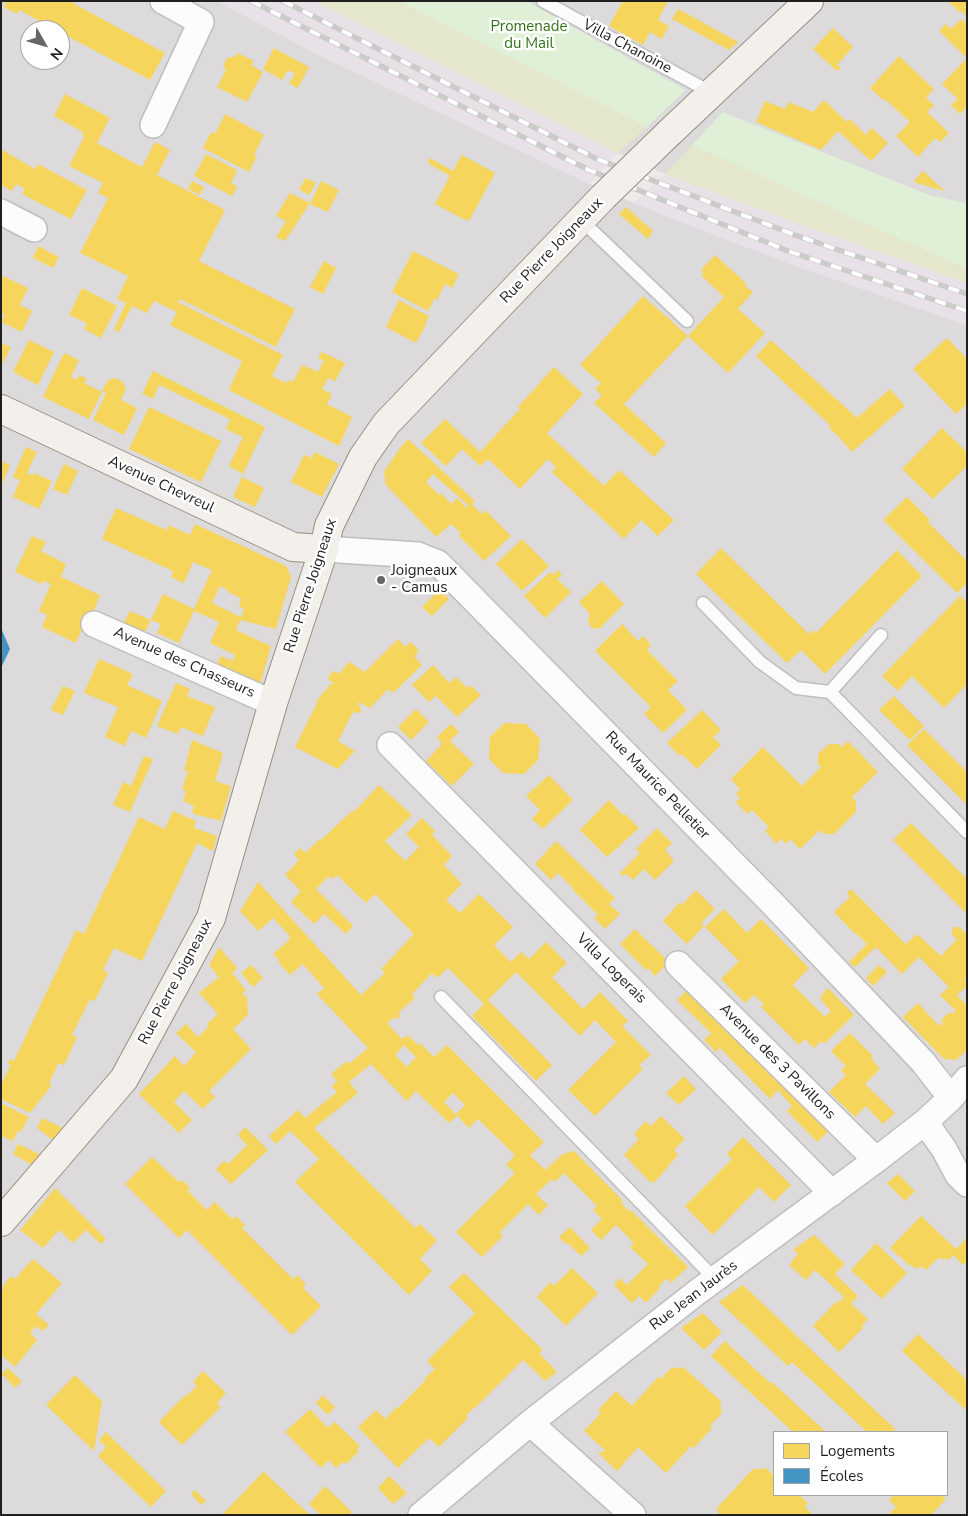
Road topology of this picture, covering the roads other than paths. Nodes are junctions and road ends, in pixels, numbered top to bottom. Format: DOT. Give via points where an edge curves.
graph roads {
  1 [pos="163,1"];
  2 [pos="543,1"];
  3 [pos="809,1"];
  4 [pos="712,93"];
  5 [pos="153,125"];
  6 [pos="1,212"];
  7 [pos="581,220"];
  8 [pos="34,229"];
  9 [pos="687,321"];
  10 [pos="1,409"];
  11 [pos="324,549"];
  12 [pos="703,603"];
  13 [pos="94,624"];
  14 [pos="881,635"];
  15 [pos="830,692"];
  16 [pos="273,703"];
  17 [pos="390,745"];
  18 [pos="967,832"];
  19 [pos="678,964"];
  20 [pos="441,997"];
  21 [pos="967,1079"];
  22 [pos="951,1098"];
  23 [pos="925,1122"];
  24 [pos="876,1160"];
  25 [pos="967,1184"];
  26 [pos="832,1193"];
  27 [pos="1,1222"];
  28 [pos="715,1279"];
  29 [pos="530,1423"];
  30 [pos="421,1515"];
  31 [pos="633,1515"];
  1 -- 5 [label="street" via="201,22"];
  2 -- 4 [label="lane, Villa Chanoine"];
  3 -- 4 [label="street, Rue Pierre Joigneaux"];
  4 -- 7 [label="street, Rue Pierre Joigneaux, bridge"];
  6 -- 8 [label="street"];
  7 -- 9 [label="lane"];
  7 -- 11 [label="street, Rue Pierre Joigneaux" via="386,424 362,457 329,526"];
  10 -- 11 [label="street, Avenue Chevreul" via="293,547"];
  11 -- 16 [label="street, Rue Pierre Joigneaux"];
  11 -- 22 [label="street, Rue Maurice Pelletier" via="418,555 438,563 779,910 923,1062"];
  12 -- 15 [label="lane" via="760,662 796,688"];
  13 -- 16 [label="street, Avenue des Chasseurs"];
  14 -- 15 [label="lane"];
  15 -- 18 [label="lane"];
  16 -- 27 [label="street, Rue Pierre Joigneaux" via="212,918 124,1079"];
  17 -- 26 [label="street, Villa Logerais"];
  19 -- 24 [label="street, Avenue des 3 Pavillons"];
  20 -- 28 [label="lane"];
  21 -- 22 [label="street, Rue Jean Jaurès"];
  22 -- 23 [label="street, Rue Jean Jaurès"];
  23 -- 24 [label="street, Rue Jean Jaurès"];
  23 -- 25 [label="street"];
  24 -- 26 [label="street, Rue Jean Jaurès"];
  26 -- 28 [label="street, Rue Jean Jaurès"];
  28 -- 29 [label="street, Rue Jean Jaurès"];
  29 -- 30 [label="street, Rue Jean Jaurès"];
  29 -- 31 [label="street"];
}
